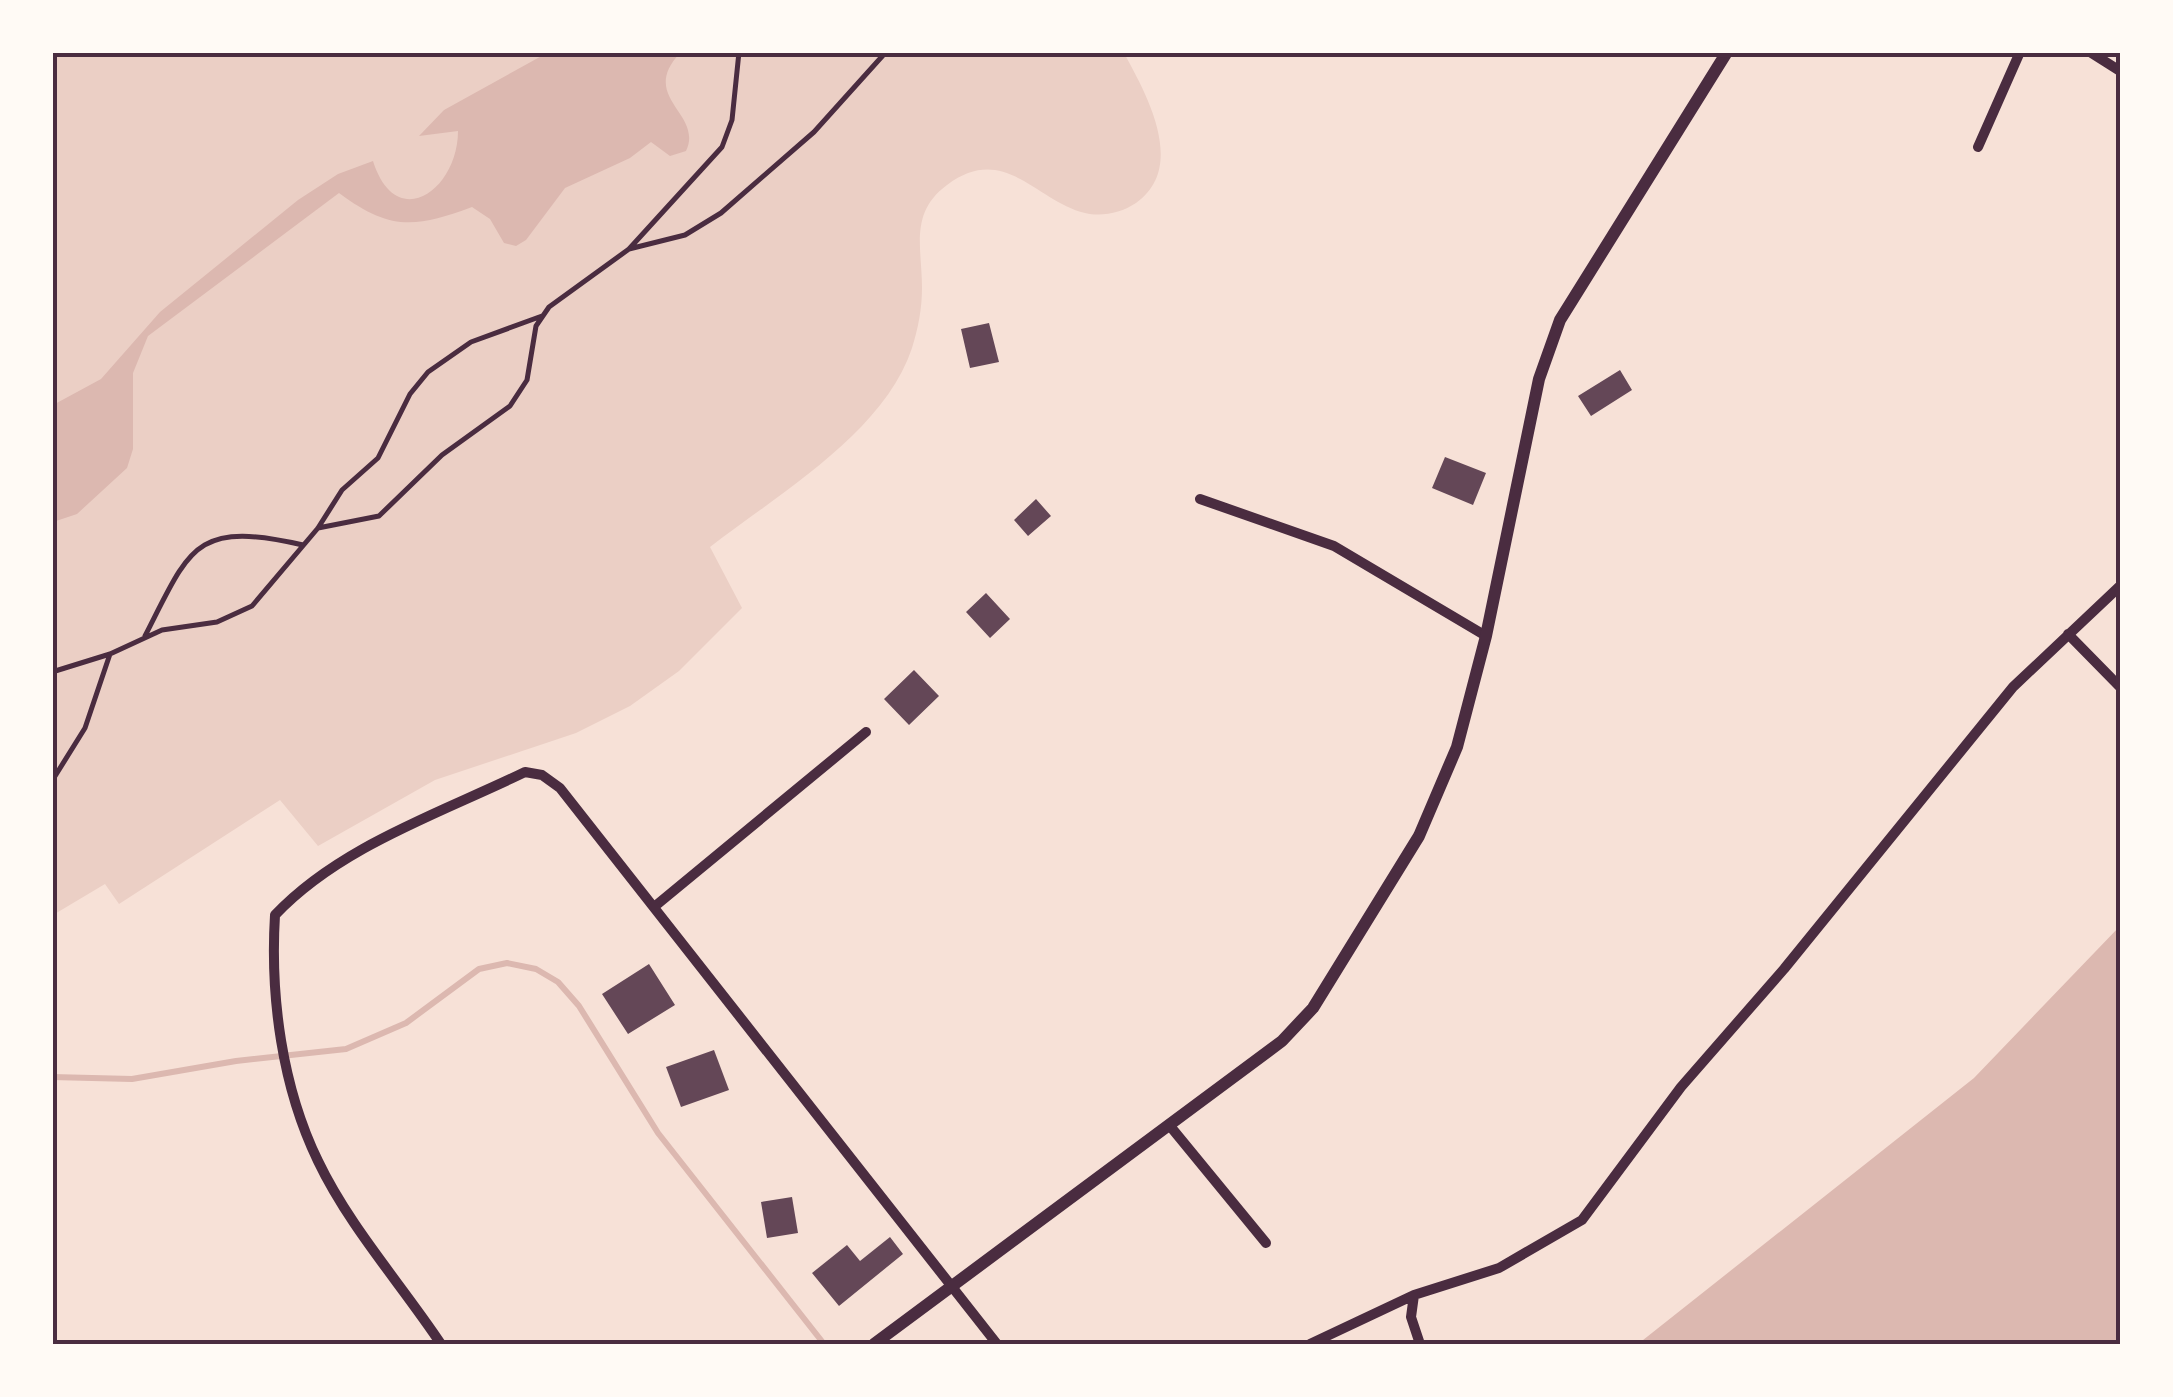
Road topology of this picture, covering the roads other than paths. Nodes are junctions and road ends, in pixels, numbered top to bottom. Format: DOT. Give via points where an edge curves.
graph roads {
  1 [pos="740,52"];
  2 [pos="886,52"];
  3 [pos="1727,52"];
  4 [pos="2020,52"];
  5 [pos="2090,52"];
  6 [pos="2120,71"];
  7 [pos="1978,147"];
  8 [pos="629,248"];
  9 [pos="542,316"];
  10 [pos="1200,499"];
  11 [pos="318,528"];
  12 [pos="303,545"];
  13 [pos="2120,586"];
  14 [pos="2068,634"];
  15 [pos="1486,636"];
  16 [pos="144,637"];
  17 [pos="110,654"];
  18 [pos="52,672"];
  19 [pos="2120,687"];
  20 [pos="866,732"];
  21 [pos="52,781"];
  22 [pos="654,906"];
  23 [pos="1170,1126"];
  24 [pos="1266,1244"];
  25 [pos="954,1284"];
  26 [pos="1414,1295"];
  27 [pos="876,1343"];
  28 [pos="441,1344"];
  29 [pos="998,1344"];
  30 [pos="1310,1344"];
  31 [pos="1420,1344"];
  1 -- 8 [label="lane" via="722,147"];
  2 -- 8 [label="lane" via="814,132 721,213 685,235"];
  3 -- 15 [label="street" via="1574,294 1548,347"];
  4 -- 7 [label="street"];
  5 -- 6 [label="street"];
  8 -- 9 [label="lane"];
  9 -- 11 [label="lane" via="491,332 436,365 410,394 389,443 342,490"];
  9 -- 11 [label="lane" via="527,380 510,406 442,455 379,516"];
  10 -- 15 [label="street" via="1334,546"];
  11 -- 12 [label="lane"];
  12 -- 16 [label="lane" via="242,613"];
  12 -- 16 [label="lane" via="239,534 199,548 180,566"];
  13 -- 14 [label="street"];
  14 -- 19 [label="street"];
  14 -- 26 [label="street" via="2013,688 1680,1087 1582,1220 1500,1268"];
  15 -- 23 [label="street" via="1456,748 1419,836 1313,1008 1282,1042"];
  16 -- 17 [label="lane"];
  17 -- 18 [label="lane"];
  17 -- 21 [label="lane" via="85,728"];
  20 -- 22 [label="street"];
  22 -- 25 [label="street"];
  22 -- 28 [label="street" via="560,788 525,772 334,865 275,915 272,952 282,1038 318,1163"];
  23 -- 24 [label="street"];
  23 -- 25 [label="street"];
  25 -- 27 [label="street"];
  25 -- 29 [label="street"];
  26 -- 30 [label="street"];
  26 -- 31 [label="street" via="1411,1317"];
}
